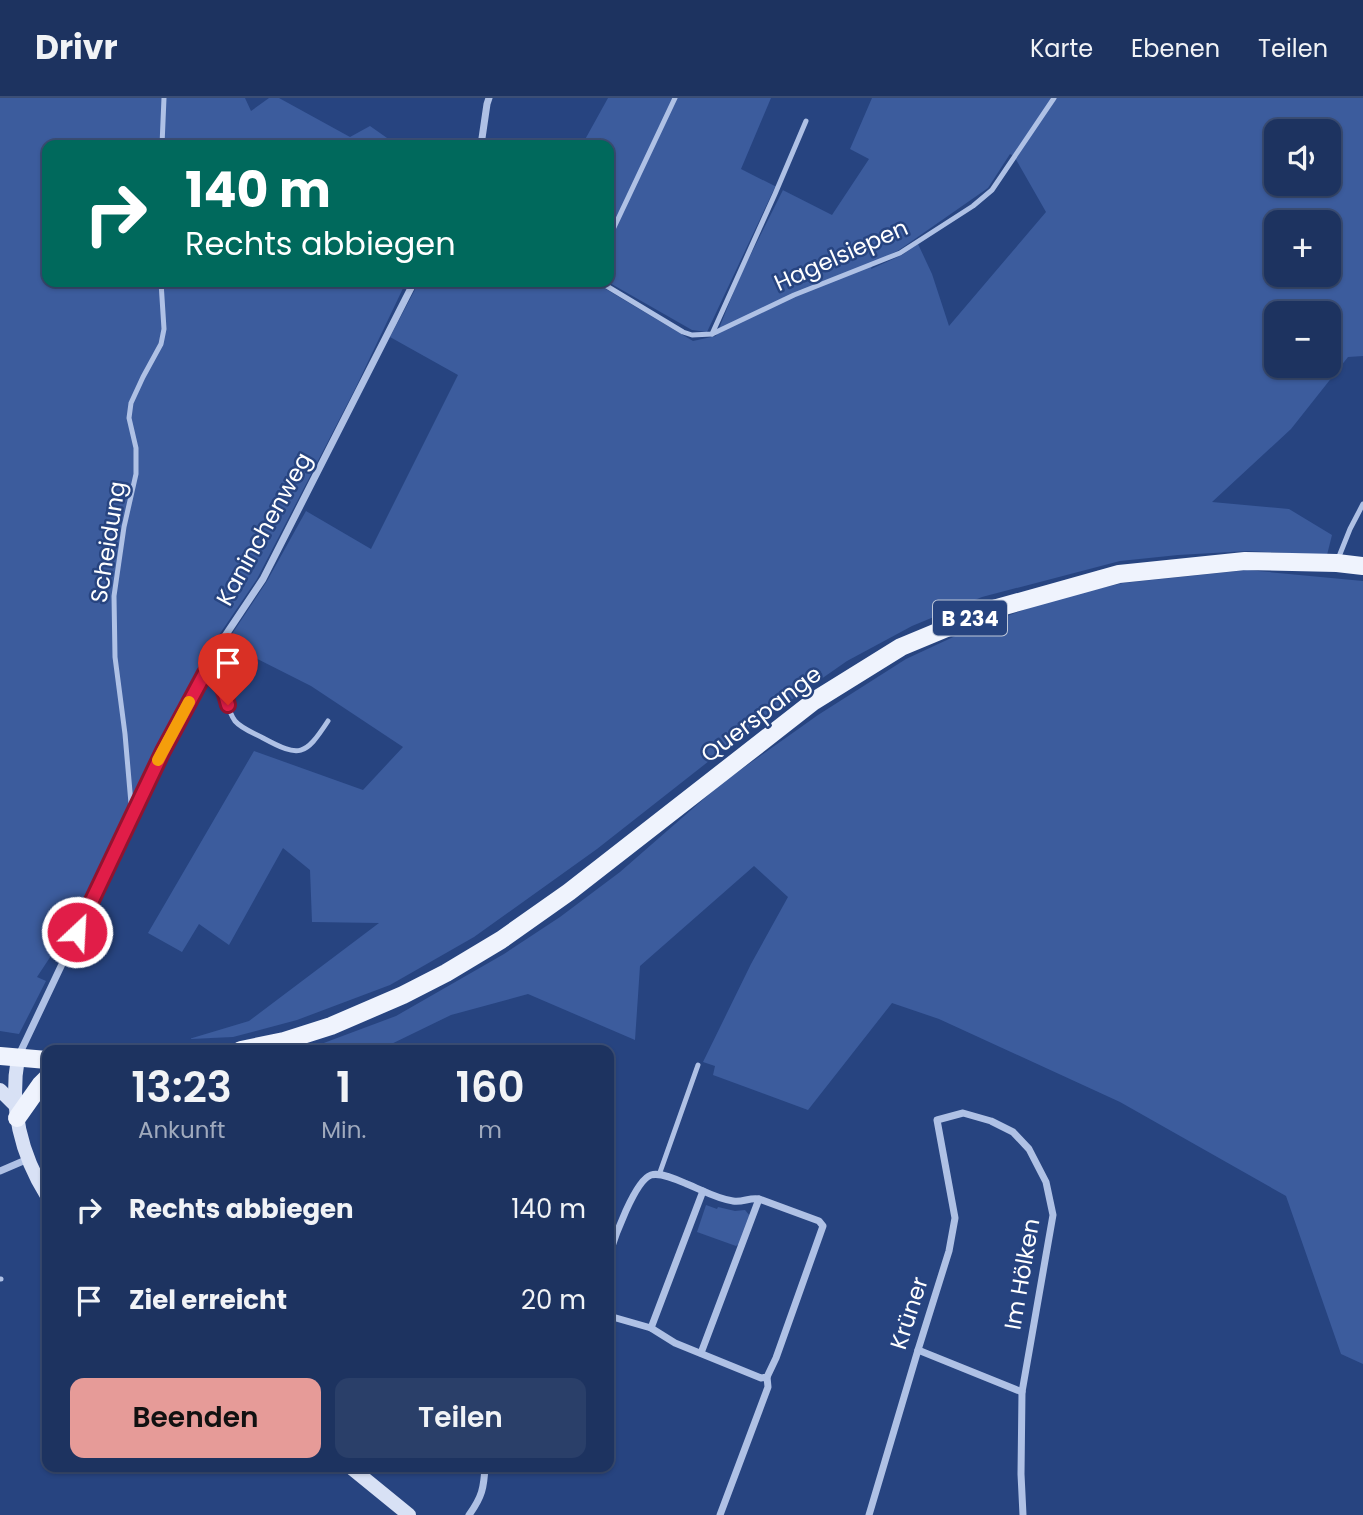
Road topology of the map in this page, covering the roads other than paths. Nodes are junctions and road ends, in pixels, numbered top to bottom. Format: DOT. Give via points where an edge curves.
graph roads {
  1 [pos="164,98"];
  2 [pos="489,98"];
  3 [pos="675,98"];
  4 [pos="1054,98"];
  5 [pos="806,121"];
  6 [pos="162,140"];
  7 [pos="482,140"];
  8 [pos="614,227"];
  9 [pos="161,287"];
  10 [pos="411,287"];
  11 [pos="608,287"];
  12 [pos="712,334"];
  13 [pos="1363,504"];
  14 [pos="1354,522"];
  15 [pos="1363,523"];
  16 [pos="1337,563"];
  17 [pos="1363,566"];
  18 [pos="205,673"];
  19 [pos="328,722"];
  20 [pos="132,815"];
  21 [pos="265,1045"];
  22 [pos="9,1057"];
  23 [pos="42,1060"];
  24 [pos="698,1065"];
  25 [pos="42,1083"];
  26 [pos="0,1090"];
  27 [pos="16,1111"];
  28 [pos="937,1120"];
  29 [pos="28,1159"];
  30 [pos="0,1171"];
  31 [pos="659,1175"];
  32 [pos="42,1186"];
  33 [pos="703,1191"];
  34 [pos="759,1199"];
  35 [pos="614,1243"];
  36 [pos="614,1317"];
  37 [pos="651,1328"];
  38 [pos="918,1350"];
  39 [pos="701,1353"];
  40 [pos="766,1377"];
  41 [pos="1022,1392"];
  42 [pos="356,1472"];
  43 [pos="485,1472"];
  44 [pos="409,1515"];
  45 [pos="468,1515"];
  46 [pos="720,1515"];
  47 [pos="869,1515"];
  48 [pos="1023,1515"];
  1 -- 6 [label="lane"];
  2 -- 7 [label="street"];
  3 -- 8 [label="lane"];
  4 -- 12 [label="lane, Hagelsiepen" via="992,190 973,206 900,253"];
  5 -- 12 [label="lane"];
  9 -- 20 [label="lane, Scheidung" via="161,344 131,403 136,474 114,596"];
  10 -- 18 [label="street, Kaninchenweg" via="263,579"];
  11 -- 12 [label="lane" via="683,332"];
  13 -- 14 [label="lane"];
  14 -- 15 [label="lane"];
  14 -- 16 [label="lane"];
  16 -- 17 [label="main road, Querspange / B 234"];
  16 -- 21 [label="main road, Querspange / B 234" via="1245,561 1119,574 990,610 901,647 814,701 501,940 403,995 331,1026"];
  18 -- 19 [label="lane" via="222,685 239,725 281,748 301,751"];
  18 -- 20 [label="street, Kaninchenweg"];
  20 -- 22 [label="street, Kaninchenweg"];
  22 -- 23 [label="main road"];
  22 -- 27 [label="main road" via="15,1074"];
  24 -- 31 [label="lane"];
  25 -- 27 [label="main road"];
  26 -- 27 [label="main road"];
  27 -- 29 [label="main road"];
  28 -- 38 [label="street, Krüner" via="955,1218"];
  28 -- 41 [label="street, Im Hölken" via="962,1113 1013,1132 1029,1149 1046,1182 1053,1215"];
  29 -- 30 [label="street"];
  29 -- 32 [label="main road"];
  31 -- 33 [label="street"];
  31 -- 35 [label="street" via="641,1182"];
  33 -- 34 [label="street" via="735,1202"];
  33 -- 37 [label="street"];
  34 -- 39 [label="street"];
  34 -- 40 [label="street" via="823,1226"];
  36 -- 37 [label="street"];
  37 -- 39 [label="street"];
  38 -- 41 [label="street"];
  38 -- 47 [label="street, Krüner"];
  39 -- 40 [label="street"];
  40 -- 46 [label="street" via="768,1387"];
  41 -- 48 [label="street, Im Hölken"];
  42 -- 44 [label="main road"];
  43 -- 45 [label="street" via="482,1494"];
}
